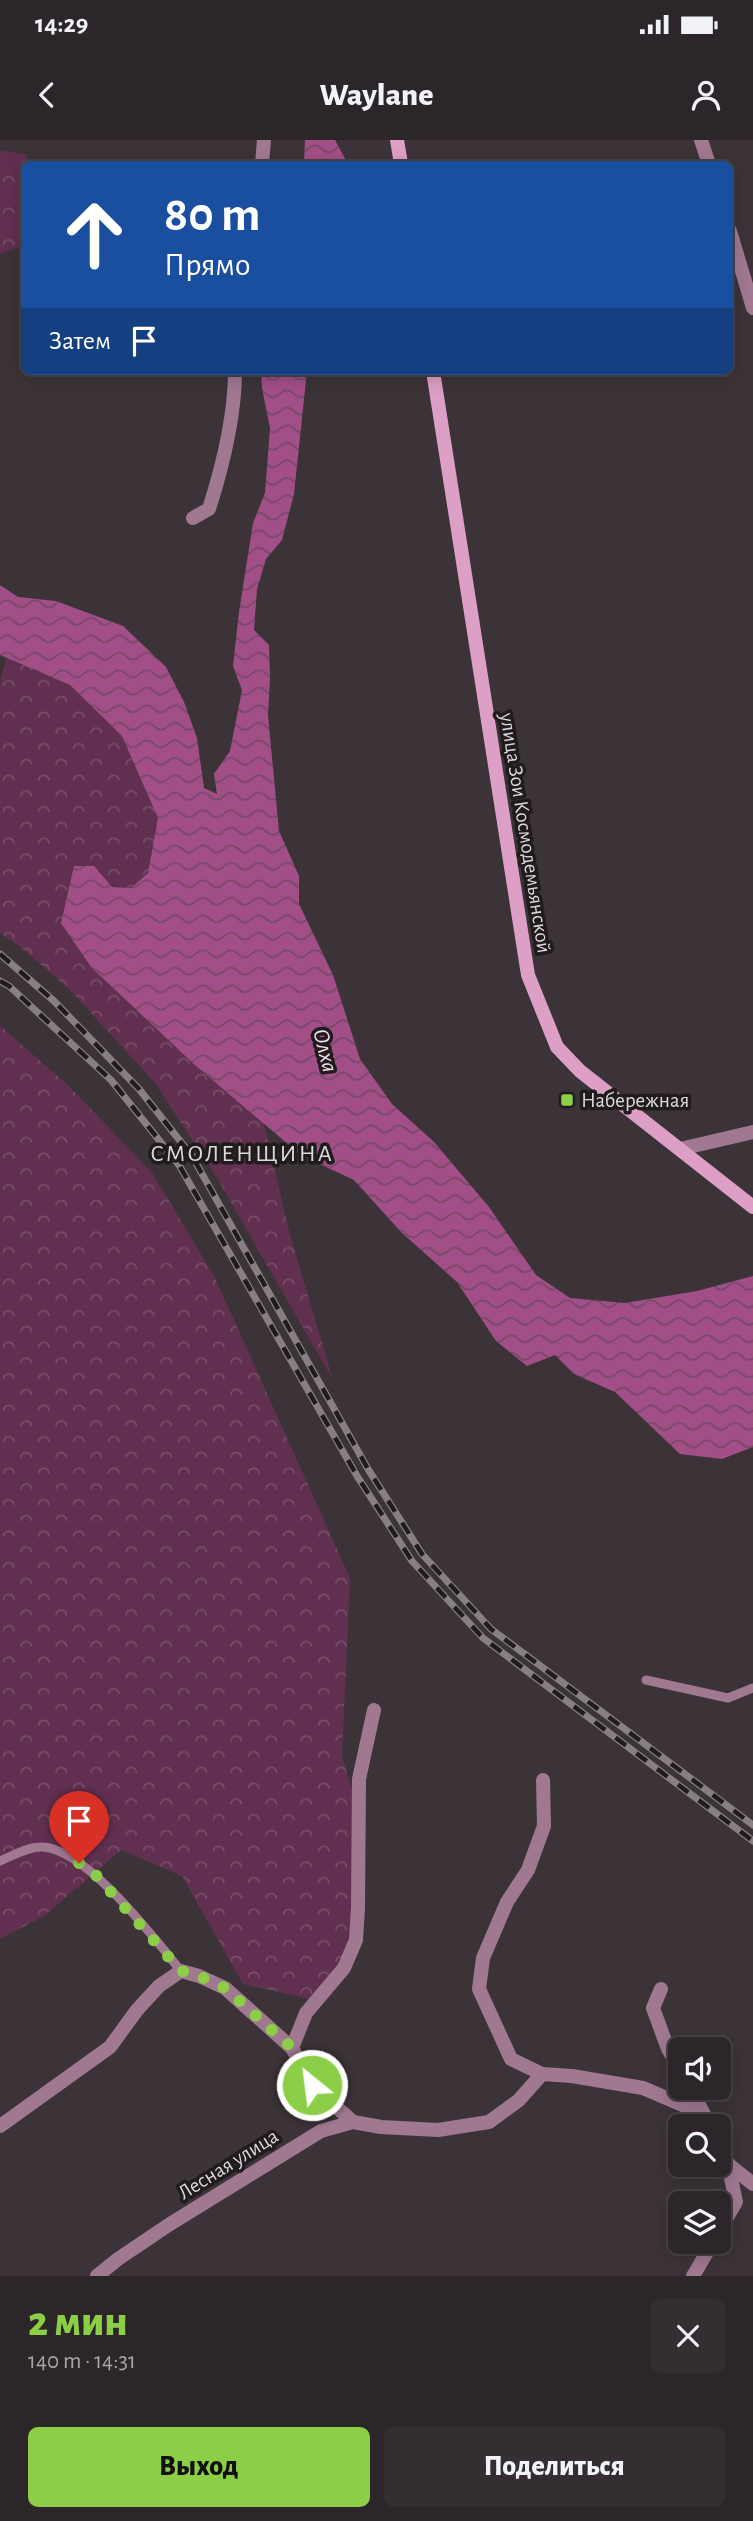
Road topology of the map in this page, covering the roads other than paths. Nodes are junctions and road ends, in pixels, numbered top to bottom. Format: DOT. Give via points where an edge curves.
graph roads {
  1 [pos="264,140"];
  2 [pos="397,140"];
  3 [pos="701,140"];
  4 [pos="262,161"];
  5 [pos="400,161"];
  6 [pos="708,161"];
  7 [pos="733,241"];
  8 [pos="753,308"];
  9 [pos="235,375"];
  10 [pos="434,375"];
  11 [pos="192,518"];
  12 [pos="753,1132"];
  13 [pos="680,1149"];
  14 [pos="753,1207"];
  15 [pos="646,1680"];
  16 [pos="753,1688"];
  17 [pos="374,1710"];
  18 [pos="543,1780"];
  19 [pos="0,1861"];
  20 [pos="181,1971"];
  21 [pos="661,1989"];
  22 [pos="292,2048"];
  23 [pos="668,2049"];
  24 [pos="542,2074"];
  25 [pos="697,2114"];
  26 [pos="353,2122"];
  27 [pos="0,2126"];
  28 [pos="731,2167"];
  29 [pos="731,2177"];
  30 [pos="753,2185"];
  31 [pos="736,2202"];
  32 [pos="731,2211"];
  33 [pos="706,2254"];
  34 [pos="97,2276"];
  35 [pos="693,2276"];
  1 -- 4 [label="street"];
  2 -- 5 [label="main road"];
  3 -- 6 [label="street"];
  7 -- 8 [label="street"];
  9 -- 11 [label="street" via="235,398 217,485 209,509"];
  10 -- 13 [label="main road, улица Зои Космодемьянской" via="528,975 557,1047"];
  12 -- 13 [label="street"];
  13 -- 14 [label="main road, улица Зои Космодемьянской"];
  15 -- 16 [label="lane" via="728,1698"];
  17 -- 22 [label="street" via="359,1779 356,1940 344,1968 306,2013"];
  18 -- 24 [label="street" via="544,1826 528,1870 507,1902 483,1958 479,1989 511,2059"];
  19 -- 20 [label="lane" via="41,1847 64,1853 95,1874"];
  20 -- 22 [label="street" via="225,1988"];
  20 -- 27 [label="street" via="159,1986 110,2047"];
  21 -- 23 [label="street" via="653,2008"];
  22 -- 26 [label="street" via="312,2085"];
  24 -- 25 [label="street" via="643,2088"];
  24 -- 26 [label="street, Лесная улица" via="489,2122 438,2130"];
  26 -- 34 [label="street, Лесная улица" via="321,2131 170,2224"];
  28 -- 30 [label="street"];
  29 -- 31 [label="street"];
  30 -- 31 [label="street"];
  31 -- 32 [label="street"];
  33 -- 35 [label="street"];
}
